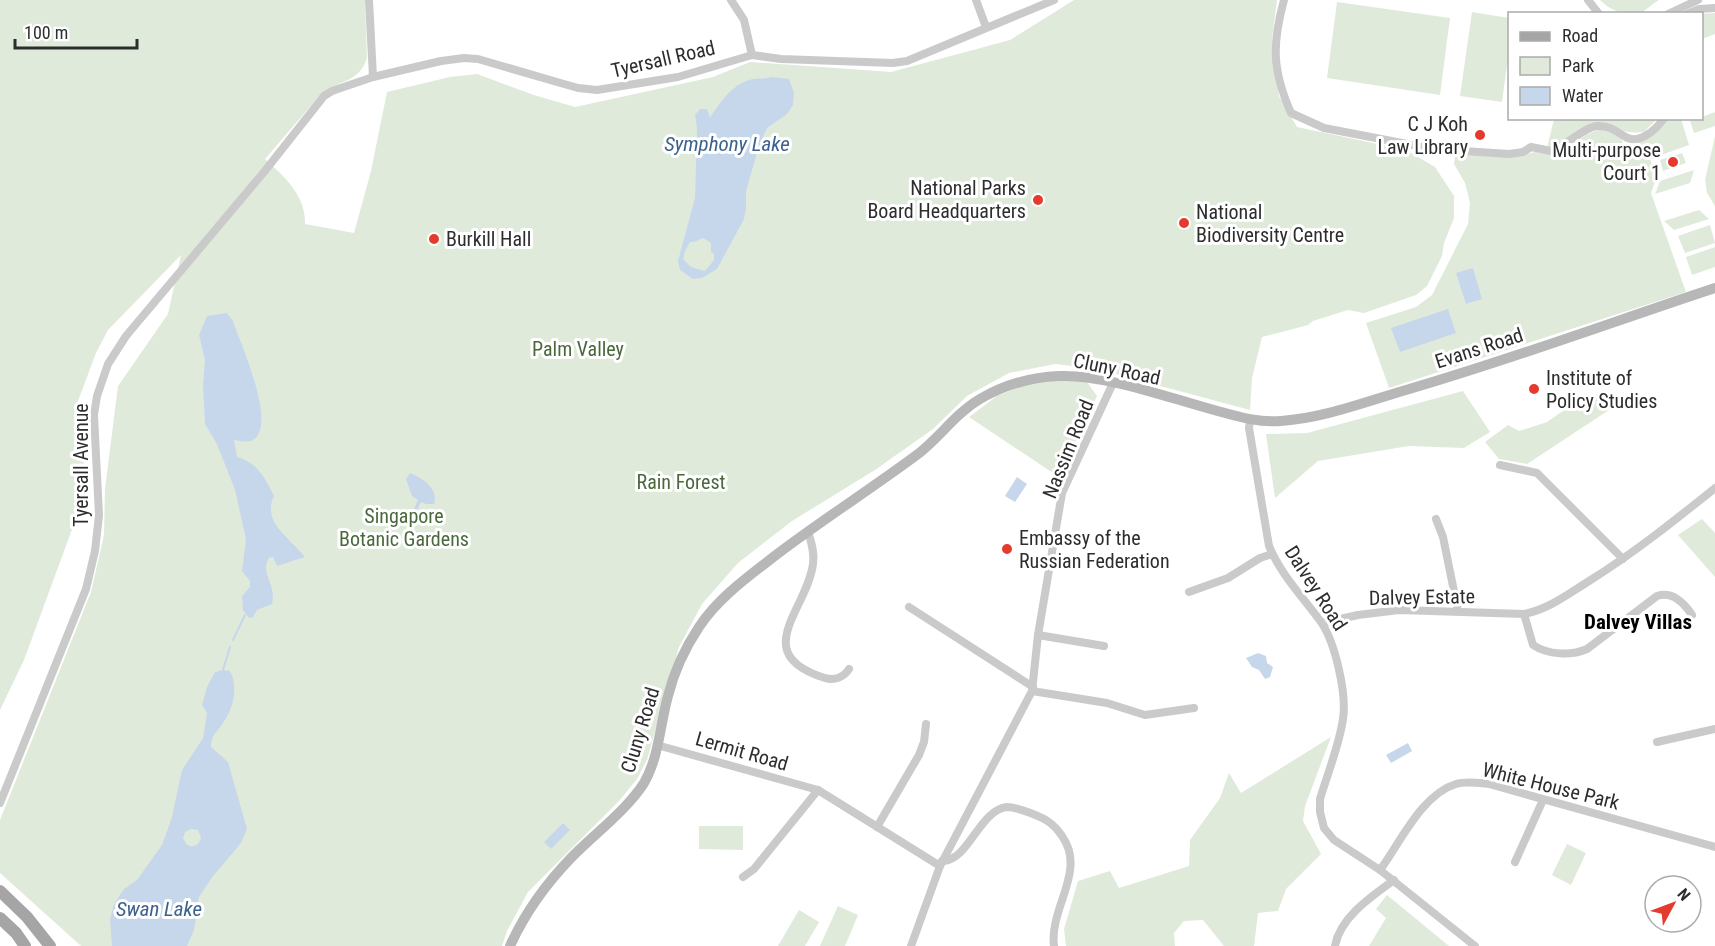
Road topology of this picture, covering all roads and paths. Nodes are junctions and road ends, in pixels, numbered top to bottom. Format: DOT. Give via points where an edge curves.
graph roads {
  1 [pos="369,0"];
  2 [pos="730,0"];
  3 [pos="976,0"];
  4 [pos="1054,0"];
  5 [pos="1284,0"];
  6 [pos="1588,0"];
  7 [pos="1698,0"];
  8 [pos="1711,8"];
  9 [pos="1597,12"];
  10 [pos="1672,12"];
  11 [pos="1695,12"];
  12 [pos="986,27"];
  13 [pos="752,55"];
  14 [pos="373,77"];
  15 [pos="1662,120"];
  16 [pos="1715,288"];
  17 [pos="1113,383"];
  18 [pos="1250,420"];
  19 [pos="1500,465"];
  20 [pos="1715,488"];
  21 [pos="1436,519"];
  22 [pos="808,531"];
  23 [pos="1272,554"];
  24 [pos="1623,560"];
  25 [pos="1189,592"];
  26 [pos="909,607"];
  27 [pos="1458,611"];
  28 [pos="1524,614"];
  29 [pos="1692,615"];
  30 [pos="1322,623"];
  31 [pos="1038,635"];
  32 [pos="1104,646"];
  33 [pos="849,669"];
  34 [pos="1033,689"];
  35 [pos="1194,708"];
  36 [pos="926,724"];
  37 [pos="1715,729"];
  38 [pos="1657,742"];
  39 [pos="657,745"];
  40 [pos="818,790"];
  41 [pos="1544,800"];
  42 [pos="0,803"];
  43 [pos="877,827"];
  44 [pos="1715,848"];
  45 [pos="1515,862"];
  46 [pos="941,864"];
  47 [pos="1380,870"];
  48 [pos="743,877"];
  49 [pos="1394,880"];
  50 [pos="0,891"];
  51 [pos="0,918"];
  52 [pos="26,946"];
  53 [pos="50,946"];
  54 [pos="510,946"];
  55 [pos="911,946"];
  56 [pos="1054,946"];
  57 [pos="1335,946"];
  58 [pos="1475,946"];
  1 -- 14 [label="street"];
  2 -- 13 [label="street" via="744,20"];
  3 -- 12 [label="street"];
  4 -- 12 [label="street, Tyersall Road"];
  5 -- 15 [label="street" via="1275,43 1278,77 1291,113 1324,128 1433,149 1509,154 1531,147 1551,151 1595,126 1618,131 1628,138 1641,138"];
  6 -- 9 [label="street"];
  7 -- 10 [label="street"];
  8 -- 11 [label="street"];
  12 -- 13 [label="street, Tyersall Road" via="907,61 893,63"];
  13 -- 14 [label="street, Tyersall Road" via="678,77 597,90 471,58 441,60"];
  14 -- 42 [label="street, Tyersall Avenue" via="324,96 126,336 108,364 94,415 99,515 86,589"];
  16 -- 18 [label="street, Evans Road" via="1334,412 1276,422"];
  17 -- 18 [label="street, Cluny Road"];
  17 -- 22 [label="street, Cluny Road" via="1061,376 1000,388 968,407 918,454"];
  17 -- 31 [label="street, Nassim Road" via="1062,494"];
  18 -- 23 [label="street, Dalvey Road"];
  19 -- 24 [label="street" via="1537,473"];
  20 -- 24 [label="street, Dalvey Estate"];
  21 -- 27 [label="street"];
  22 -- 33 [label="street" via="813,564 789,626 789,655 798,667 828,679 840,678"];
  22 -- 39 [label="street, Cluny Road" via="752,573 699,627 675,675"];
  23 -- 25 [label="street" via="1228,578"];
  23 -- 30 [label="street, Dalvey Road"];
  24 -- 28 [label="street, Dalvey Estate" via="1553,604"];
  26 -- 34 [label="street"];
  27 -- 28 [label="street, Dalvey Estate"];
  27 -- 30 [label="street, Dalvey Estate" via="1399,610"];
  28 -- 29 [label="street" via="1533,645 1549,652 1577,653 1662,594 1684,603"];
  30 -- 47 [label="street, Dalvey Road" via="1336,657 1344,716 1320,798 1320,812 1324,828 1334,840"];
  31 -- 32 [label="street"];
  31 -- 34 [label="street, Nassim Road"];
  34 -- 35 [label="street" via="1107,703 1145,716"];
  34 -- 46 [label="street, Nassim Road"];
  36 -- 43 [label="street" via="919,755"];
  37 -- 38 [label="street"];
  39 -- 40 [label="street, Lermit Road"];
  39 -- 54 [label="street, Cluny Road" via="643,784 568,861 522,921"];
  40 -- 43 [label="street, Lermit Road"];
  40 -- 48 [label="street" via="754,869"];
  41 -- 44 [label="street, White House Park"];
  41 -- 45 [label="street"];
  41 -- 47 [label="street, White House Park" via="1489,784 1457,783 1436,794 1421,810"];
  43 -- 46 [label="street, Lermit Road"];
  46 -- 55 [label="street, Nassim Road"];
  46 -- 56 [label="street" via="957,855 993,813 1005,807 1048,820 1065,840 1071,859 1054,927"];
  47 -- 49 [label="street, Dalvey Road"];
  49 -- 57 [label="street" via="1355,913"];
  49 -- 58 [label="street, Dalvey Road"];
  50 -- 53 [label="main road"];
  51 -- 52 [label="main road"];
}
